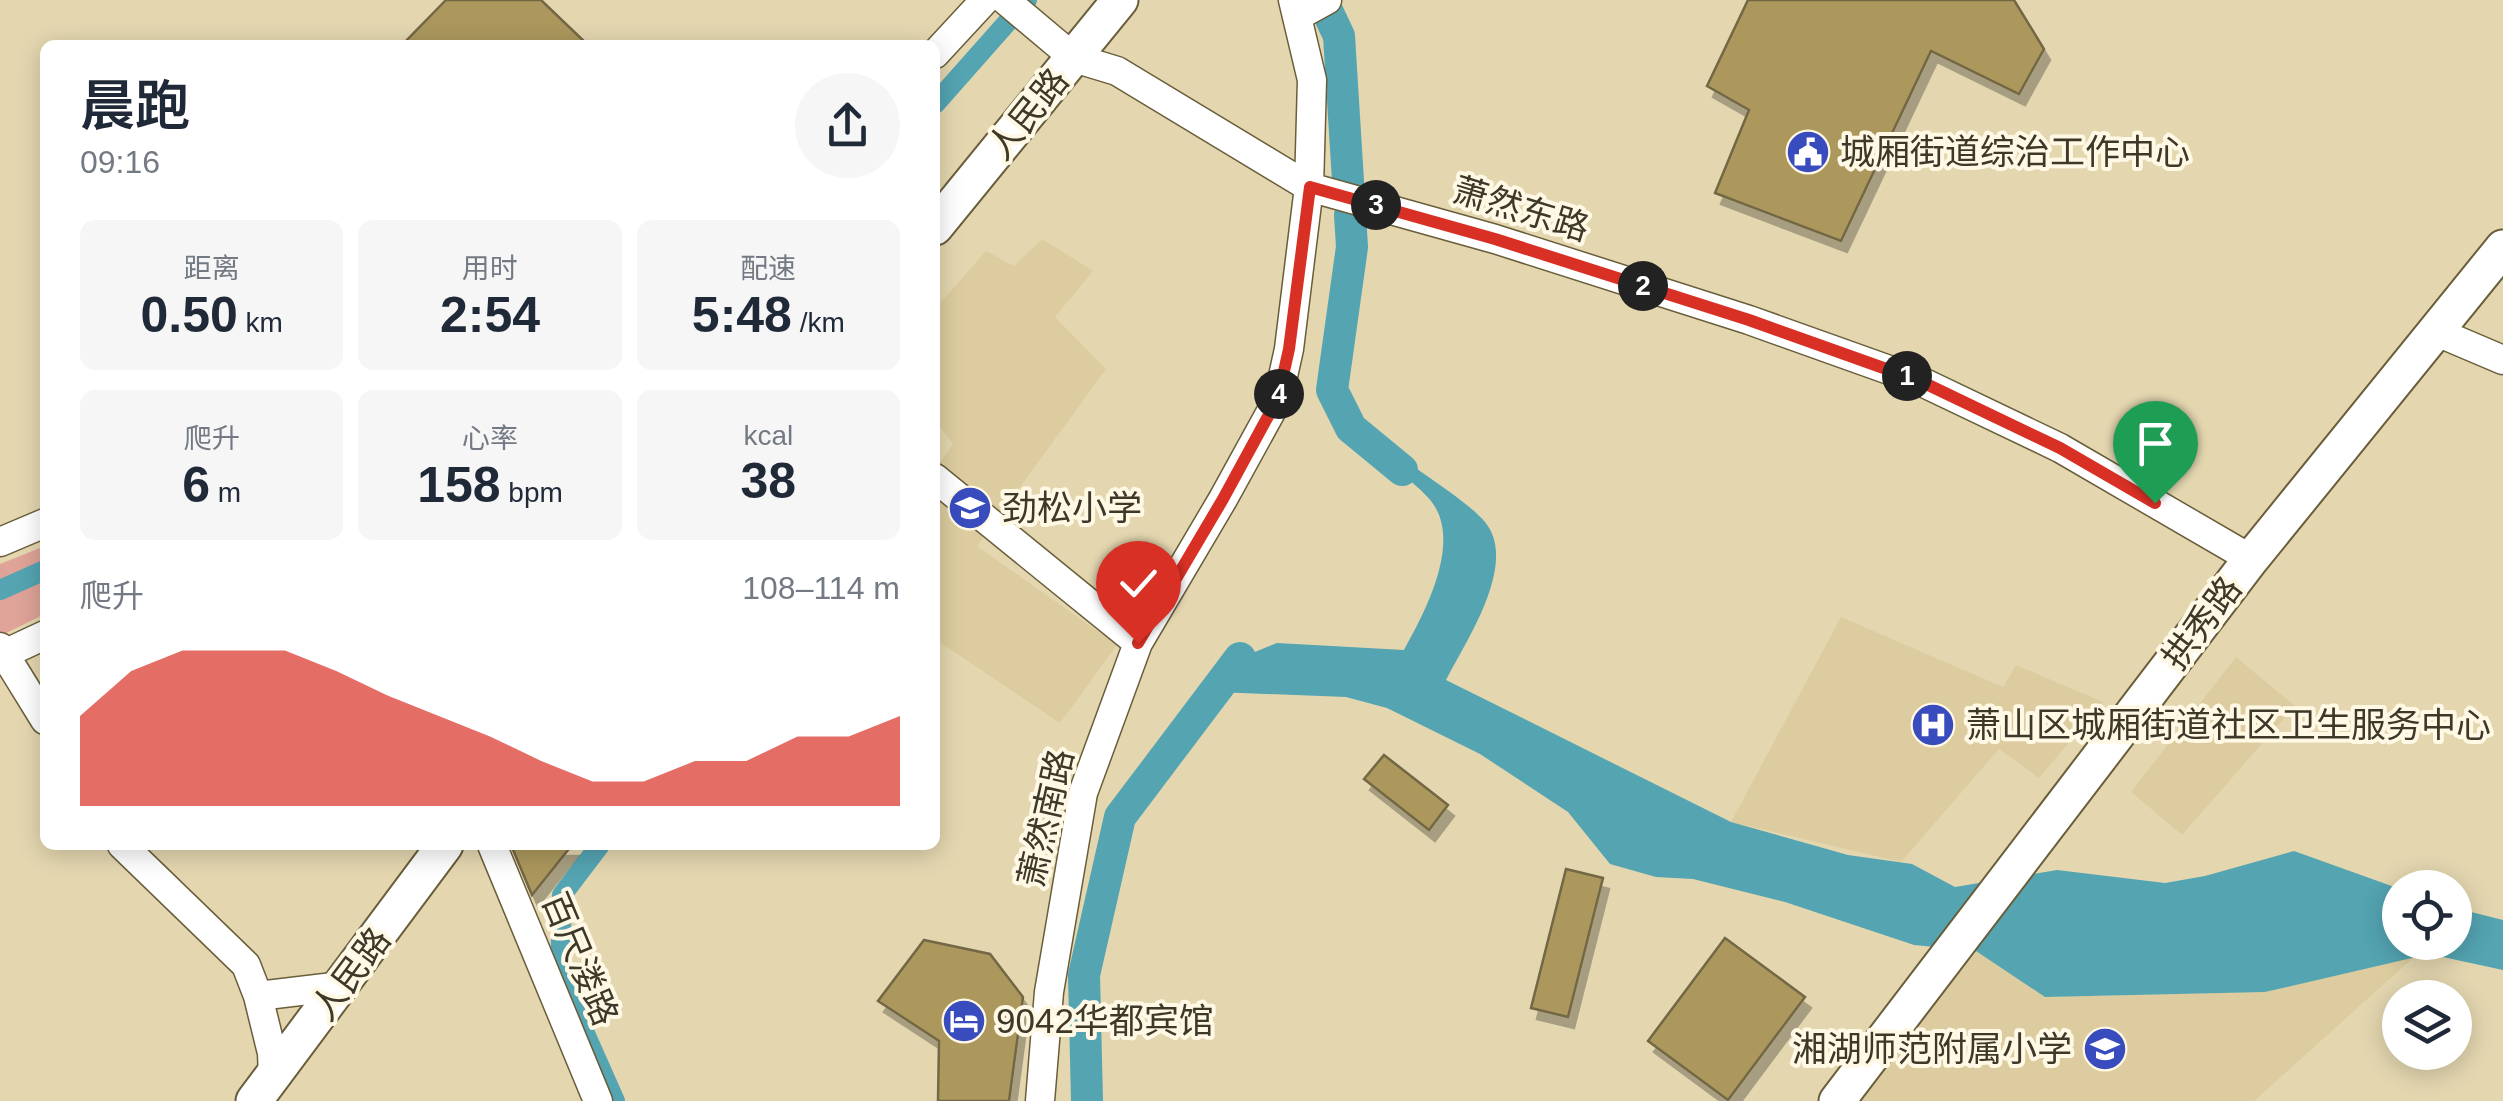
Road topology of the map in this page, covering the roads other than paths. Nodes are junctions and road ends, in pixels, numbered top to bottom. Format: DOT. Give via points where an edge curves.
graph roads {
  1 [pos="985,0"];
  2 [pos="1005,0"];
  3 [pos="1120,0"];
  4 [pos="1328,0"];
  5 [pos="1297,10"];
  6 [pos="940,49"];
  7 [pos="1074,58"];
  8 [pos="1310,187"];
  9 [pos="940,220"];
  10 [pos="2503,248"];
  11 [pos="2437,332"];
  12 [pos="2503,360"];
  13 [pos="940,482"];
  14 [pos="40,525"];
  15 [pos="0,542"];
  16 [pos="2251,559"];
  17 [pos="40,638"];
  18 [pos="1138,643"];
  19 [pos="6,658"];
  20 [pos="40,712"];
  21 [pos="127,850"];
  22 [pos="442,850"];
  23 [pos="494,850"];
  24 [pos="342,986"];
  25 [pos="258,996"];
  26 [pos="264,1089"];
  27 [pos="598,1101"];
  28 [pos="1040,1101"];
  29 [pos="1837,1101"];
  1 -- 6 [label="street"];
  2 -- 7 [label="street, 萧然东路"];
  3 -- 7 [label="main road, 人民路"];
  4 -- 5 [label="street"];
  5 -- 8 [label="street, 萧然南路" via="1312,80"];
  7 -- 8 [label="street, 萧然东路" via="1116,71"];
  7 -- 9 [label="main road, 人民路"];
  8 -- 16 [label="street, 萧然东路" via="1514,245 1920,381 2060,448"];
  8 -- 18 [label="street, 萧然南路" via="1278,398"];
  10 -- 11 [label="main road, 拱秀路"];
  11 -- 12 [label="street"];
  11 -- 16 [label="main road, 拱秀路"];
  13 -- 18 [label="street"];
  14 -- 15 [label="street"];
  16 -- 29 [label="main road, 拱秀路"];
  17 -- 19 [label="street"];
  18 -- 28 [label="street, 萧然南路" via="1082,793 1049,992"];
  19 -- 20 [label="street"];
  21 -- 25 [label="street" via="246,965"];
  22 -- 24 [label="main road, 人民路"];
  23 -- 27 [label="street, 百尺溇路"];
  24 -- 25 [label="street"];
  24 -- 26 [label="main road, 人民路"];
  25 -- 26 [label="street" via="272,1053"];
}
